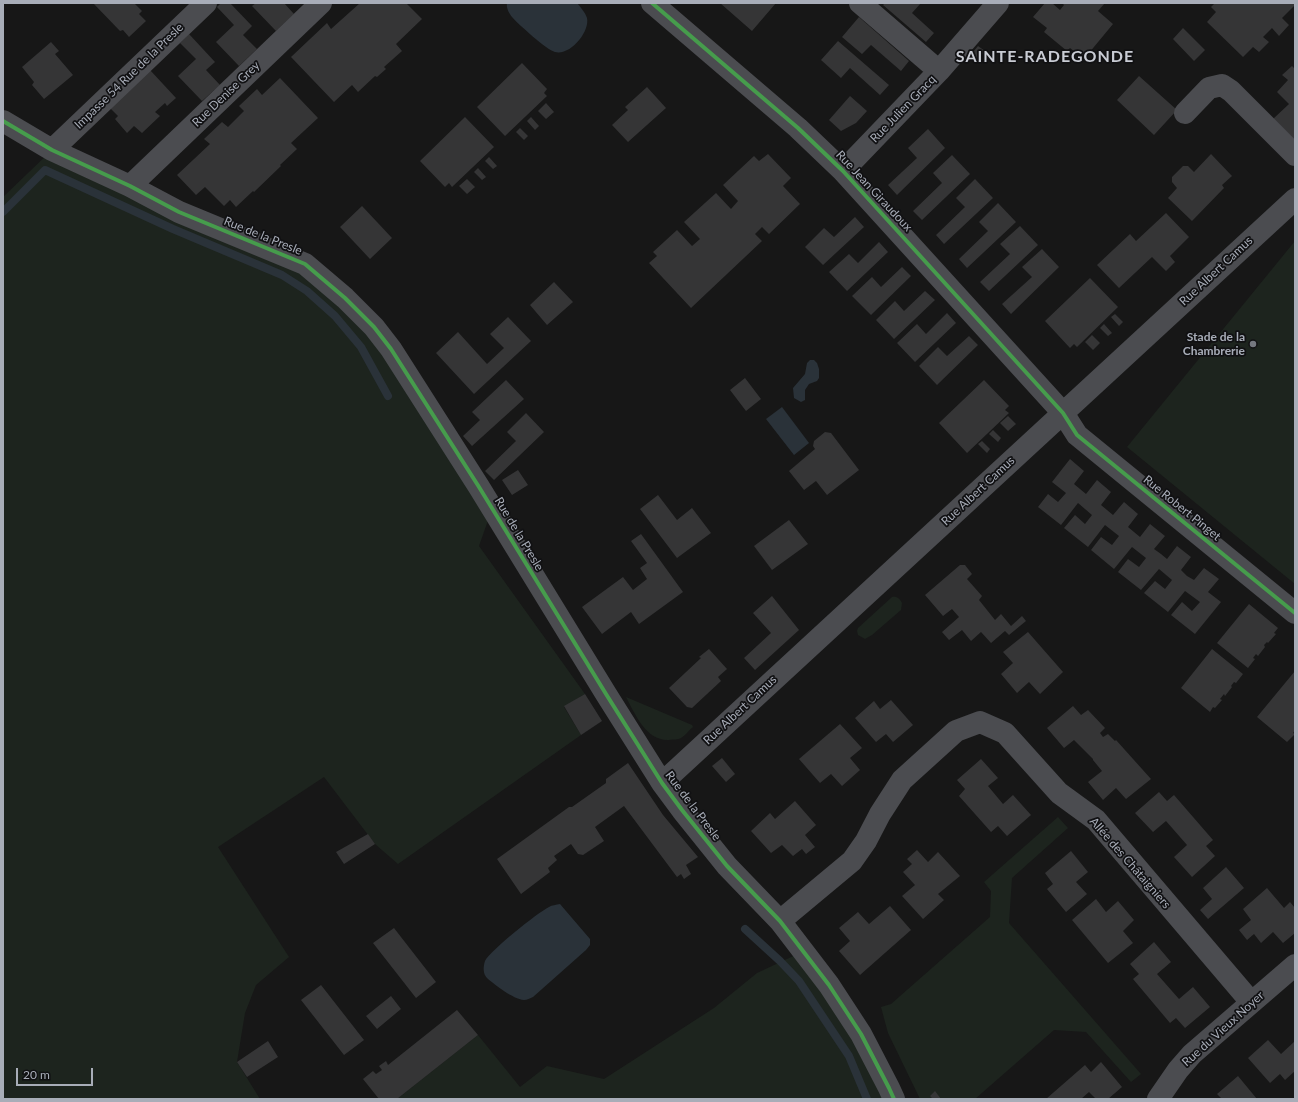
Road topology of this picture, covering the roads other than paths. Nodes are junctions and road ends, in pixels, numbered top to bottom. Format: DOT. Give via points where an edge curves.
graph roads {
  1 [pos="206,3"];
  2 [pos="321,3"];
  3 [pos="652,3"];
  4 [pos="860,3"];
  5 [pos="998,3"];
  6 [pos="939,72"];
  7 [pos="1185,113"];
  8 [pos="3,122"];
  9 [pos="52,150"];
  10 [pos="1295,155"];
  11 [pos="843,171"];
  12 [pos="130,186"];
  13 [pos="1295,199"];
  14 [pos="1063,413"];
  15 [pos="1295,613"];
  16 [pos="662,783"];
  17 [pos="780,921"];
  18 [pos="1295,965"];
  19 [pos="1251,1002"];
  20 [pos="894,1099"];
  21 [pos="1158,1099"];
  1 -- 9 [label="street, Impasse 54 Rue de la Presle"];
  2 -- 12 [label="street, Rue Denise Grey"];
  3 -- 11 [label="street, Rue Jean Giraudoux" via="798,128"];
  4 -- 6 [label="street, Rue Julien Gracq"];
  5 -- 6 [label="street"];
  6 -- 11 [label="street, Rue Julien Gracq"];
  7 -- 10 [label="street" via="1209,88 1222,85"];
  8 -- 9 [label="street, Rue de la Presle"];
  9 -- 12 [label="street, Rue de la Presle"];
  11 -- 14 [label="street, Rue Jean Giraudoux"];
  12 -- 16 [label="street, Rue de la Presle" via="179,212 305,264 374,327 479,487"];
  13 -- 14 [label="street, Rue Albert Camus"];
  14 -- 15 [label="street, Rue Robert Pinget" via="1077,435"];
  14 -- 16 [label="street, Rue Albert Camus"];
  16 -- 17 [label="street, Rue de la Presle" via="727,866"];
  17 -- 19 [label="street, Allée des Châtaigniers" via="852,861 902,780 956,731 980,722 1005,733 1059,793 1096,820"];
  17 -- 20 [label="street, Rue de la Presle" via="830,986 857,1028"];
  18 -- 19 [label="street, Rue du Vieux Noyer"];
  19 -- 21 [label="street, Rue du Vieux Noyer" via="1192,1054"];
}
